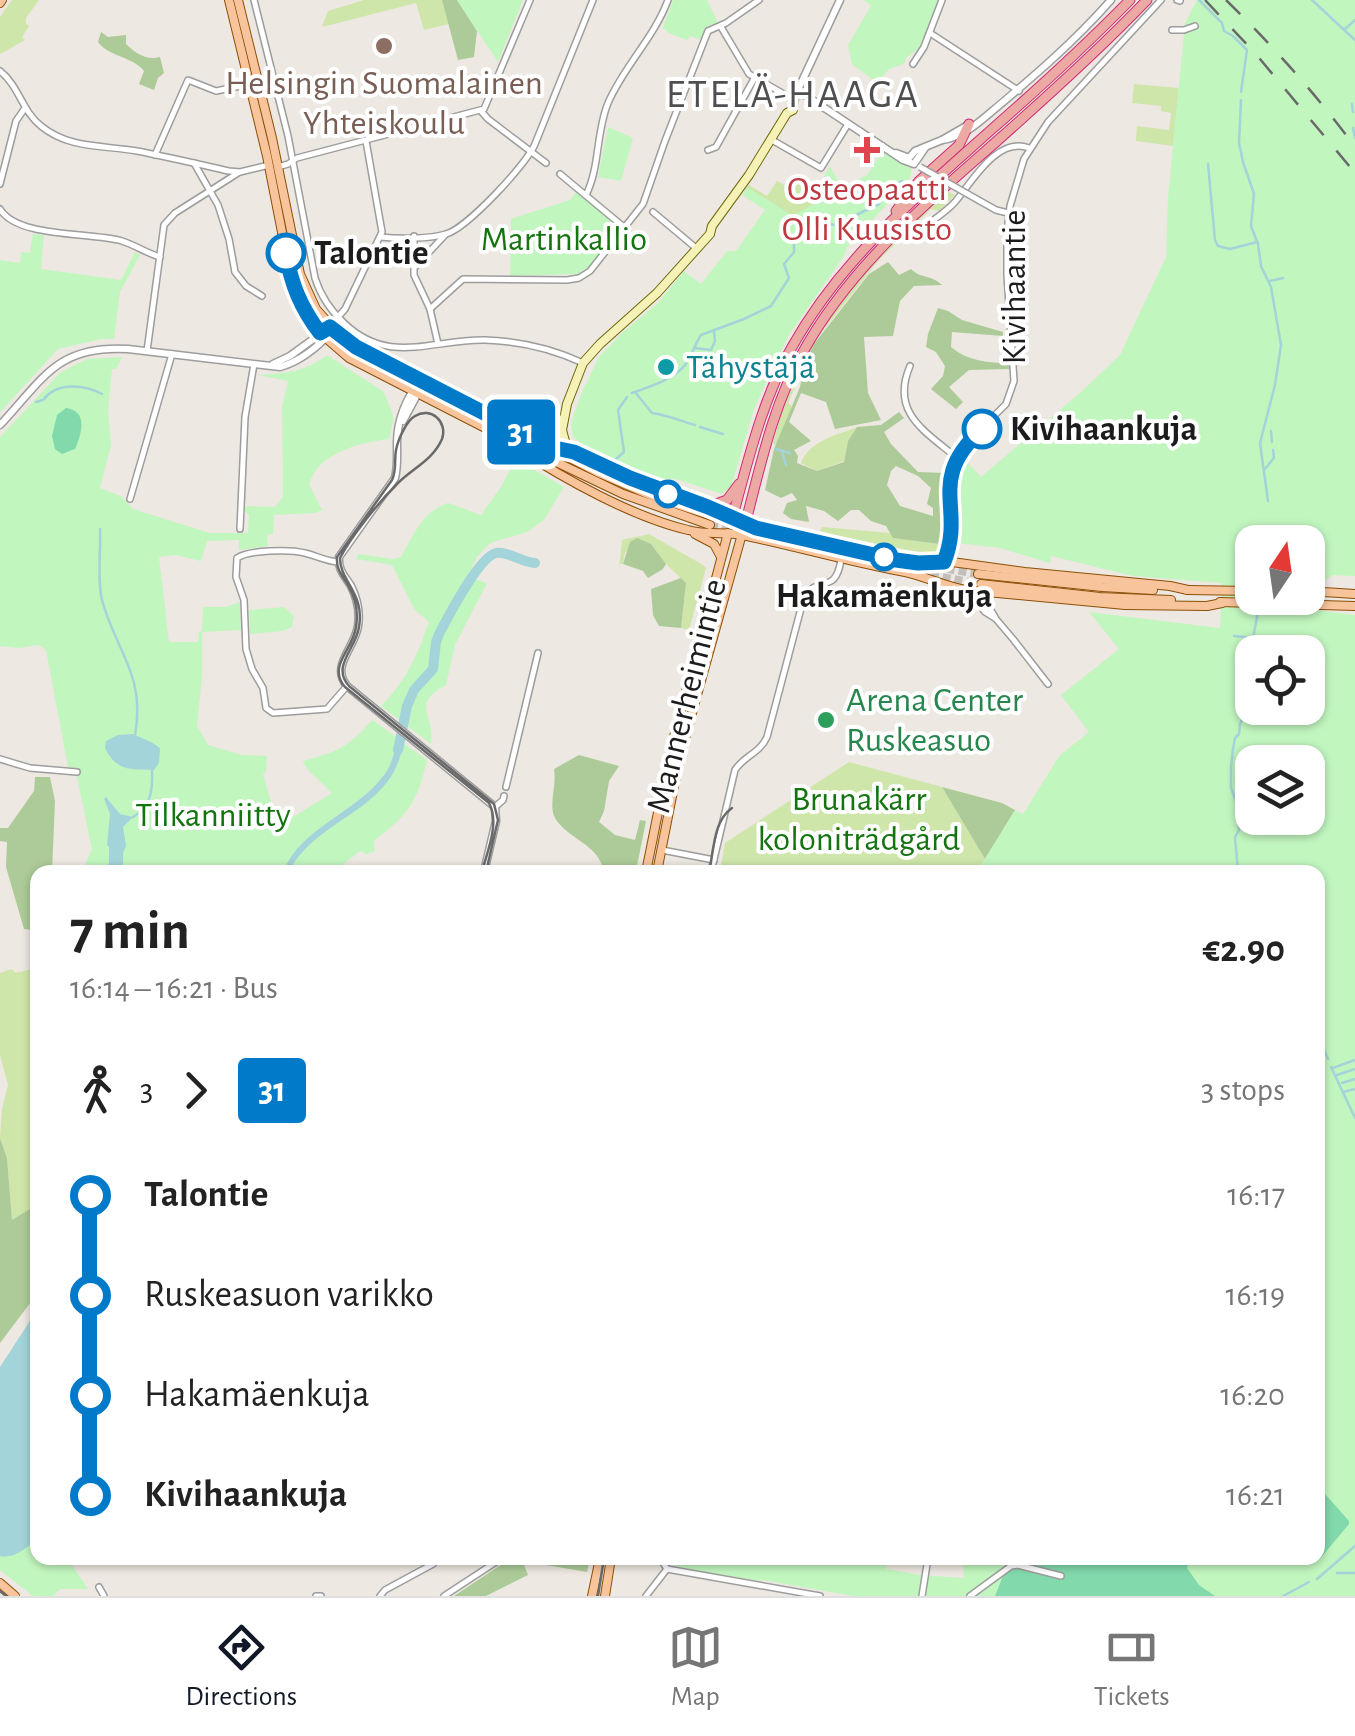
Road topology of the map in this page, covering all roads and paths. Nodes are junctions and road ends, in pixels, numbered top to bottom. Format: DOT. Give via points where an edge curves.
graph roads {
  1 [pos="229,0"];
  2 [pos="238,0"];
  3 [pos="254,0"];
  4 [pos="530,0"];
  5 [pos="594,0"];
  6 [pos="668,0"];
  7 [pos="759,0"];
  8 [pos="840,0"];
  9 [pos="942,0"];
  10 [pos="1112,0"];
  11 [pos="1130,0"];
  12 [pos="1147,0"];
  13 [pos="1162,0"];
  14 [pos="720,26"];
  15 [pos="1194,26"];
  16 [pos="1172,30"];
  17 [pos="930,33"];
  18 [pos="914,64"];
  19 [pos="0,71"];
  20 [pos="755,78"];
  21 [pos="250,84"];
  22 [pos="1019,91"];
  23 [pos="795,98"];
  24 [pos="25,108"];
  25 [pos="481,111"];
  26 [pos="848,124"];
  27 [pos="967,128"];
  28 [pos="772,140"];
  29 [pos="366,141"];
  30 [pos="1029,148"];
  31 [pos="708,150"];
  32 [pos="532,151"];
  33 [pos="155,155"];
  34 [pos="293,161"];
  35 [pos="546,162"];
  36 [pos="194,163"];
  37 [pos="914,163"];
  38 [pos="274,166"];
  39 [pos="240,172"];
  40 [pos="560,174"];
  41 [pos="0,184"];
  42 [pos="210,190"];
  43 [pos="586,195"];
  44 [pos="0,209"];
  45 [pos="653,212"];
  46 [pos="1008,213"];
  47 [pos="889,222"];
  48 [pos="625,228"];
  49 [pos="923,228"];
  50 [pos="445,235"];
  51 [pos="414,236"];
  52 [pos="382,238"];
  53 [pos="696,248"];
  54 [pos="160,256"];
  55 [pos="414,268"];
  56 [pos="262,296"];
  57 [pos="430,309"];
  58 [pos="338,318"];
  59 [pos="332,328"];
  60 [pos="323,336"];
  61 [pos="438,345"];
  62 [pos="147,351"];
  63 [pos="172,354"];
  64 [pos="584,363"];
  65 [pos="254,364"];
  66 [pos="910,366"];
  67 [pos="421,380"];
  68 [pos="415,392"];
  69 [pos="565,411"];
  70 [pos="0,424"];
  71 [pos="492,432"];
  72 [pos="550,447"];
  73 [pos="574,452"];
  74 [pos="957,458"];
  75 [pos="550,459"];
  76 [pos="552,470"];
  77 [pos="744,477"];
  78 [pos="130,499"];
  79 [pos="710,516"];
  80 [pos="732,519"];
  81 [pos="240,529"];
  82 [pos="743,530"];
  83 [pos="692,532"];
  84 [pos="728,534"];
  85 [pos="950,545"];
  86 [pos="842,555"];
  87 [pos="721,557"];
  88 [pos="338,562"];
  89 [pos="944,562"];
  90 [pos="965,564"];
  91 [pos="978,582"];
  92 [pos="944,586"];
  93 [pos="966,590"];
  94 [pos="1188,590"];
  95 [pos="1235,590"];
  96 [pos="1325,592"];
  97 [pos="1355,594"];
  98 [pos="1002,595"];
  99 [pos="1222,603"];
  100 [pos="1355,606"];
  101 [pos="994,616"];
  102 [pos="538,653"];
  103 [pos="1048,684"];
  104 [pos="347,686"];
  105 [pos="0,760"];
  106 [pos="76,772"];
  107 [pos="506,787"];
  108 [pos="504,796"];
  109 [pos="495,807"];
  110 [pos="662,850"];
  111 [pos="714,860"];
  112 [pos="486,865"];
  113 [pos="647,865"];
  114 [pos="659,865"];
  115 [pos="713,865"];
  116 [pos="431,1565"];
  117 [pos="491,1565"];
  118 [pos="599,1565"];
  119 [pos="610,1565"];
  120 [pos="664,1565"];
  121 [pos="927,1565"];
  122 [pos="667,1569"];
  123 [pos="1061,1576"];
  124 [pos="0,1582"];
  125 [pos="99,1587"];
  126 [pos="16,1596"];
  127 [pos="104,1596"];
  128 [pos="380,1596"];
  129 [pos="444,1596"];
  130 [pos="592,1596"];
  131 [pos="605,1596"];
  132 [pos="646,1596"];
  133 [pos="820,1596"];
  134 [pos="922,1596"];
  135 [pos="970,1596"];
  1 -- 21 [label="main road"];
  2 -- 38 [label="main road"];
  3 -- 34 [label="street"];
  4 -- 25 [label="street"];
  5 -- 32 [label="street"];
  6 -- 43 [label="street" via="608,103"];
  7 -- 14 [label="street"];
  8 -- 23 [label="street"];
  9 -- 17 [label="street"];
  10 -- 22 [label="street"];
  11 -- 47 [label="highway"];
  12 -- 82 [label="highway" via="882,247 836,300 784,393"];
  13 -- 30 [label="street, Kivihaantie"];
  14 -- 20 [label="street"];
  14 -- 48 [label="street" via="708,31 643,204"];
  15 -- 16 [label="street"];
  17 -- 18 [label="street"];
  17 -- 22 [label="street"];
  19 -- 24 [label="street"];
  20 -- 23 [label="street"];
  20 -- 31 [label="street"];
  21 -- 33 [label="street" via="216,91 188,80"];
  21 -- 38 [label="main road"];
  22 -- 27 [label="street"];
  23 -- 26 [label="street"];
  23 -- 28 [label="main road"];
  24 -- 33 [label="street" via="62,140"];
  24 -- 41 [label="street"];
  25 -- 29 [label="street"];
  25 -- 32 [label="street"];
  26 -- 28 [label="street" via="821,168"];
  26 -- 37 [label="street"];
  27 -- 37 [label="street" via="925,148"];
  27 -- 47 [label="highway"];
  28 -- 53 [label="main road"];
  29 -- 34 [label="street"];
  29 -- 52 [label="street"];
  30 -- 46 [label="street, Kivihaantie"];
  30 -- 49 [label="street" via="1003,150"];
  32 -- 35 [label="street"];
  32 -- 50 [label="street" via="467,222"];
  33 -- 36 [label="street"];
  34 -- 38 [label="street"];
  34 -- 58 [label="street" via="316,282"];
  36 -- 39 [label="street"];
  36 -- 42 [label="street"];
  37 -- 46 [label="street, bridge"];
  38 -- 39 [label="street"];
  38 -- 59 [label="main road" via="300,274"];
  38 -- 60 [label="main road" via="291,278"];
  39 -- 42 [label="street"];
  40 -- 43 [label="street"];
  42 -- 54 [label="street" via="170,217"];
  42 -- 56 [label="street" via="235,272"];
  43 -- 48 [label="street"];
  44 -- 54 [label="street" via="13,223 124,241"];
  45 -- 53 [label="street"];
  46 -- 74 [label="street, Kivihaantie" via="1014,381 1001,411"];
  47 -- 77 [label="highway" via="825,294 789,351"];
  48 -- 57 [label="street" via="579,278 464,279"];
  50 -- 51 [label="street"];
  50 -- 55 [label="street"];
  51 -- 52 [label="street"];
  51 -- 55 [label="street"];
  52 -- 58 [label="street"];
  53 -- 64 [label="main road"];
  54 -- 62 [label="street"];
  55 -- 57 [label="street"];
  57 -- 61 [label="street"];
  58 -- 61 [label="street" via="384,347"];
  59 -- 60 [label="street"];
  59 -- 67 [label="main road"];
  60 -- 65 [label="street" via="294,362"];
  60 -- 68 [label="main road"];
  61 -- 64 [label="street" via="495,341"];
  62 -- 63 [label="street"];
  62 -- 70 [label="street" via="103,348 66,359"];
  63 -- 65 [label="street"];
  63 -- 78 [label="street"];
  64 -- 69 [label="main road"];
  65 -- 81 [label="street"];
  66 -- 74 [label="street" via="904,397 910,415"];
  67 -- 68 [label="street"];
  67 -- 72 [label="main road"];
  68 -- 71 [label="main road"];
  68 -- 88 [label="street" via="400,426 395,478"];
  69 -- 72 [label="main road"];
  69 -- 73 [label="main road" via="563,440"];
  71 -- 75 [label="main road"];
  71 -- 76 [label="main road"];
  72 -- 73 [label="main road"];
  72 -- 75 [label="main road"];
  72 -- 79 [label="main road" via="626,486"];
  73 -- 79 [label="main road"];
  74 -- 85 [label="street" via="950,480"];
  75 -- 76 [label="main road"];
  75 -- 79 [label="main road" via="622,494"];
  76 -- 83 [label="main road"];
  77 -- 79 [label="highway"];
  77 -- 80 [label="highway"];
  79 -- 80 [label="main road"];
  80 -- 82 [label="main road"];
  80 -- 84 [label="main road, Mannerheimintie"];
  82 -- 84 [label="main road"];
  82 -- 86 [label="main road"];
  82 -- 110 [label="main road, Mannerheimintie" via="680,756"];
  83 -- 84 [label="main road"];
  83 -- 87 [label="main road" via="714,544"];
  84 -- 87 [label="main road, Mannerheimintie"];
  85 -- 89 [label="street"];
  85 -- 90 [label="street"];
  86 -- 89 [label="main road"];
  86 -- 92 [label="main road"];
  86 -- 111 [label="street" via="836,579 804,597 767,737 736,770"];
  87 -- 113 [label="main road, Mannerheimintie"];
  88 -- 104 [label="street" via="358,612 356,636 340,668"];
  88 -- 104 [label="street" via="294,551 244,554 237,558 236,577 246,649 266,708 327,710"];
  89 -- 90 [label="main road"];
  89 -- 92 [label="main road"];
  90 -- 91 [label="main road"];
  90 -- 94 [label="main road"];
  91 -- 93 [label="main road"];
  91 -- 93 [label="main road"];
  91 -- 94 [label="main road"];
  91 -- 98 [label="main road"];
  91 -- 99 [label="main road"];
  91 -- 101 [label="street"];
  92 -- 93 [label="main road"];
  93 -- 101 [label="street"];
  94 -- 95 [label="main road"];
  96 -- 97 [label="main road"];
  98 -- 99 [label="main road" via="1126,605"];
  98 -- 101 [label="street"];
  99 -- 100 [label="main road"];
  101 -- 103 [label="street"];
  102 -- 107 [label="street"];
  104 -- 109 [label="street"];
  105 -- 106 [label="street"];
  108 -- 109 [label="street"];
  109 -- 112 [label="street"];
  110 -- 111 [label="street"];
  110 -- 114 [label="main road, Mannerheimintie"];
  111 -- 115 [label="street"];
  116 -- 128 [label="street"];
  117 -- 129 [label="street"];
  118 -- 130 [label="main road"];
  119 -- 131 [label="main road"];
  120 -- 122 [label="street"];
  121 -- 134 [label="street"];
  122 -- 132 [label="street"];
  122 -- 133 [label="street"];
  123 -- 135 [label="street" via="1012,1566"];
  124 -- 126 [label="main road"];
  125 -- 127 [label="street"];
}
